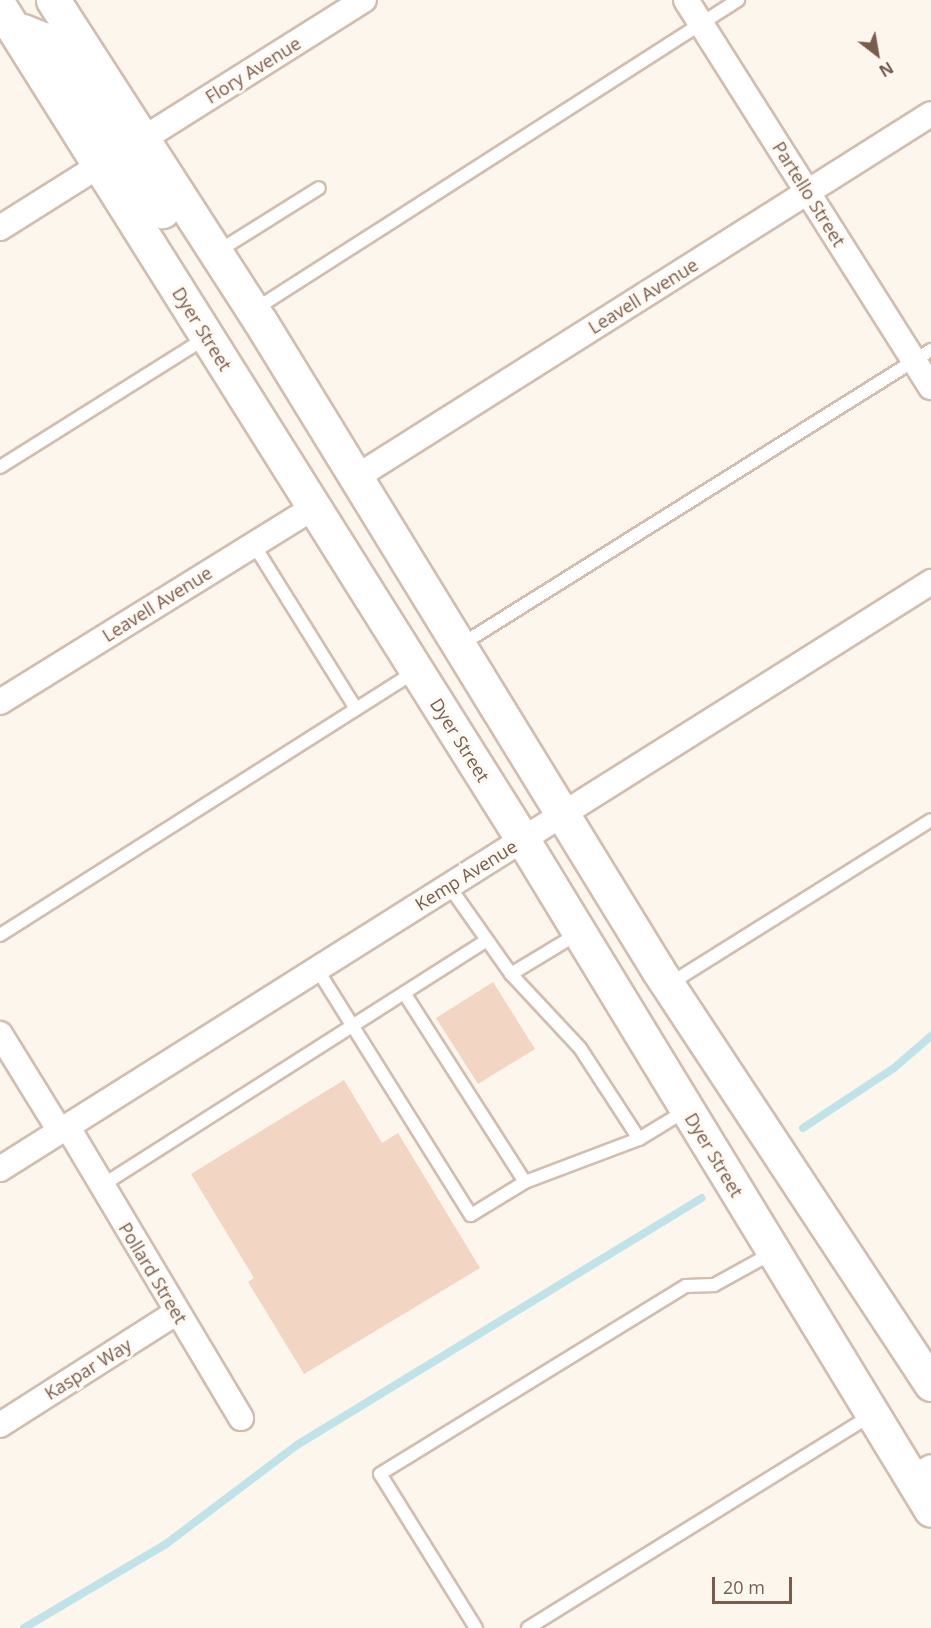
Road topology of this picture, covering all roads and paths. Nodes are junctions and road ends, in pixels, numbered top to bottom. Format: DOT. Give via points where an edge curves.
graph roads {
  1 [pos="53,0"];
  2 [pos="364,0"];
  3 [pos="686,0"];
  4 [pos="738,0"];
  5 [pos="6,17"];
  6 [pos="701,23"];
  7 [pos="931,114"];
  8 [pos="143,139"];
  9 [pos="100,165"];
  10 [pos="319,188"];
  11 [pos="808,192"];
  12 [pos="0,228"];
  13 [pos="216,253"];
  14 [pos="256,316"];
  15 [pos="207,337"];
  16 [pos="923,356"];
  17 [pos="931,387"];
  18 [pos="0,467"];
  19 [pos="355,478"];
  20 [pos="314,507"];
  21 [pos="254,545"];
  22 [pos="931,582"];
  23 [pos="457,647"];
  24 [pos="417,670"];
  25 [pos="0,702"];
  26 [pos="356,709"];
  27 [pos="562,815"];
  28 [pos="931,820"];
  29 [pos="523,840"];
  30 [pos="449,886"];
  31 [pos="579,933"];
  32 [pos="0,935"];
  33 [pos="485,941"];
  34 [pos="317,969"];
  35 [pos="510,974"];
  36 [pos="668,985"];
  37 [pos="404,993"];
  38 [pos="353,1025"];
  39 [pos="0,1034"];
  40 [pos="686,1110"];
  41 [pos="64,1129"];
  42 [pos="639,1139"];
  43 [pos="0,1169"];
  44 [pos="525,1182"];
  45 [pos="101,1186"];
  46 [pos="772,1253"];
  47 [pos="176,1313"];
  48 [pos="931,1384"];
  49 [pos="870,1416"];
  50 [pos="241,1418"];
  51 [pos="0,1425"];
  52 [pos="921,1473"];
  53 [pos="931,1510"];
  54 [pos="476,1628"];
  55 [pos="528,1628"];
  1 -- 8 [label="main road"];
  2 -- 8 [label="street, Flory Avenue"];
  3 -- 6 [label="street, Partello Street"];
  4 -- 6 [label="lane"];
  5 -- 8 [label="main road" via="43,39 107,128 121,138"];
  5 -- 9 [label="main road, Dyer Street"];
  6 -- 11 [label="street, Partello Street"];
  6 -- 14 [label="lane"];
  7 -- 11 [label="street, Leavell Avenue"];
  8 -- 13 [label="main road"];
  9 -- 12 [label="street"];
  9 -- 14 [label="main road" via="125,167 141,175 204,276 234,314"];
  9 -- 15 [label="main road, Dyer Street"];
  10 -- 13 [label="lane"];
  11 -- 16 [label="street, Partello Street"];
  11 -- 19 [label="street, Leavell Avenue"];
  13 -- 14 [label="main road"];
  14 -- 19 [label="main road"];
  15 -- 18 [label="lane"];
  15 -- 20 [label="main road, Dyer Street"];
  16 -- 17 [label="street, Partello Street"];
  16 -- 23 [label="lane"];
  19 -- 23 [label="main road"];
  20 -- 21 [label="street, Leavell Avenue"];
  20 -- 24 [label="main road, Dyer Street"];
  21 -- 25 [label="street, Leavell Avenue"];
  21 -- 26 [label="lane"];
  22 -- 27 [label="street, Kemp Avenue"];
  23 -- 27 [label="main road"];
  24 -- 26 [label="lane"];
  24 -- 29 [label="main road, Dyer Street"];
  26 -- 32 [label="lane"];
  27 -- 29 [label="street, Kemp Avenue"];
  27 -- 36 [label="main road"];
  28 -- 36 [label="lane"];
  29 -- 30 [label="street, Kemp Avenue"];
  29 -- 31 [label="main road, Dyer Street"];
  30 -- 33 [label="lane"];
  30 -- 34 [label="street, Kemp Avenue"];
  31 -- 35 [label="lane"];
  31 -- 40 [label="main road, Dyer Street"];
  33 -- 35 [label="lane"];
  33 -- 37 [label="lane"];
  34 -- 38 [label="lane"];
  34 -- 41 [label="street, Kemp Avenue"];
  35 -- 42 [label="lane" via="580,1048"];
  36 -- 48 [label="main road"];
  37 -- 38 [label="lane"];
  37 -- 44 [label="lane"];
  38 -- 44 [label="lane" via="471,1215"];
  38 -- 45 [label="lane"];
  39 -- 41 [label="street, Pollard Street"];
  40 -- 42 [label="lane"];
  40 -- 46 [label="main road, Dyer Street"];
  41 -- 43 [label="street, Kemp Avenue"];
  41 -- 45 [label="street, Pollard Street"];
  42 -- 44 [label="lane"];
  45 -- 47 [label="street, Pollard Street"];
  46 -- 49 [label="main road, Dyer Street"];
  46 -- 54 [label="lane" via="714,1285 686,1286 380,1474"];
  47 -- 50 [label="street, Pollard Street"];
  47 -- 51 [label="street, Kaspar Way"];
  49 -- 52 [label="main road, Dyer Street"];
  49 -- 55 [label="lane"];
  52 -- 53 [label="main road, Dyer Street"];
}
